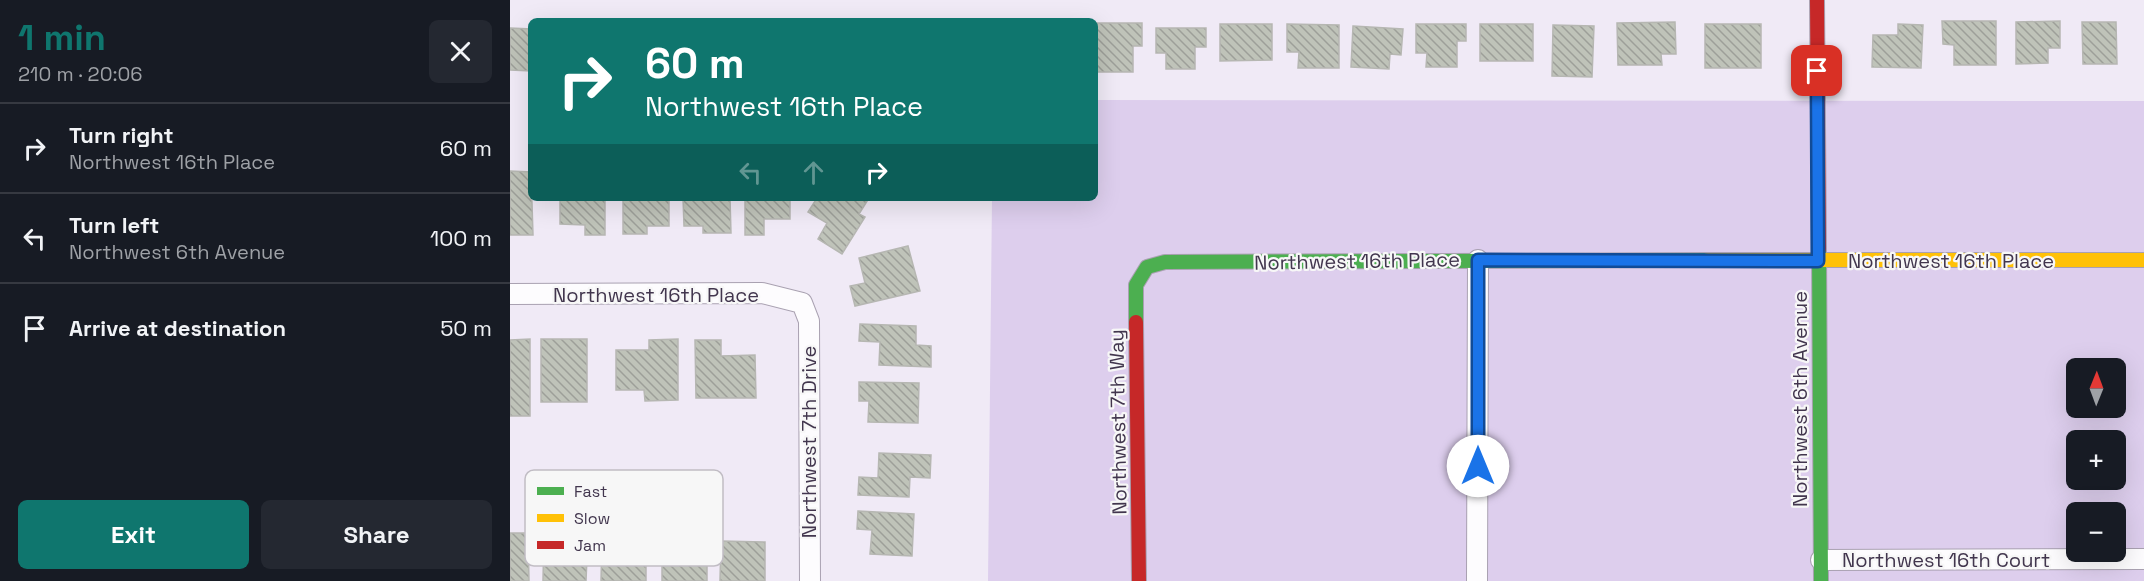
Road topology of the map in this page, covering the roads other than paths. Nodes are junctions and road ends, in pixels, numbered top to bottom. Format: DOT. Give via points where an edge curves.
graph roads {
  1 [pos="1817,0"];
  2 [pos="1478,260"];
  3 [pos="2144,260"];
  4 [pos="1818,261"];
  5 [pos="1147,267"];
  6 [pos="510,294"];
  7 [pos="802,303"];
  8 [pos="1821,560"];
  9 [pos="2144,560"];
  10 [pos="810,581"];
  11 [pos="1139,581"];
  12 [pos="1477,581"];
  13 [pos="1821,581"];
  1 -- 4 [label="street, Northwest 6th Avenue"];
  2 -- 4 [label="street, Northwest 16th Place"];
  2 -- 5 [label="street, Northwest 16th Place" via="1165,262"];
  2 -- 12 [label="street"];
  3 -- 4 [label="street, Northwest 16th Place"];
  4 -- 8 [label="street, Northwest 6th Avenue"];
  5 -- 11 [label="street, Northwest 7th Way" via="1136,285"];
  6 -- 7 [label="street, Northwest 16th Place" via="762,293"];
  7 -- 10 [label="street, Northwest 7th Drive" via="809,321"];
  8 -- 9 [label="street, Northwest 16th Court"];
  8 -- 13 [label="street, Northwest 6th Avenue"];
}
